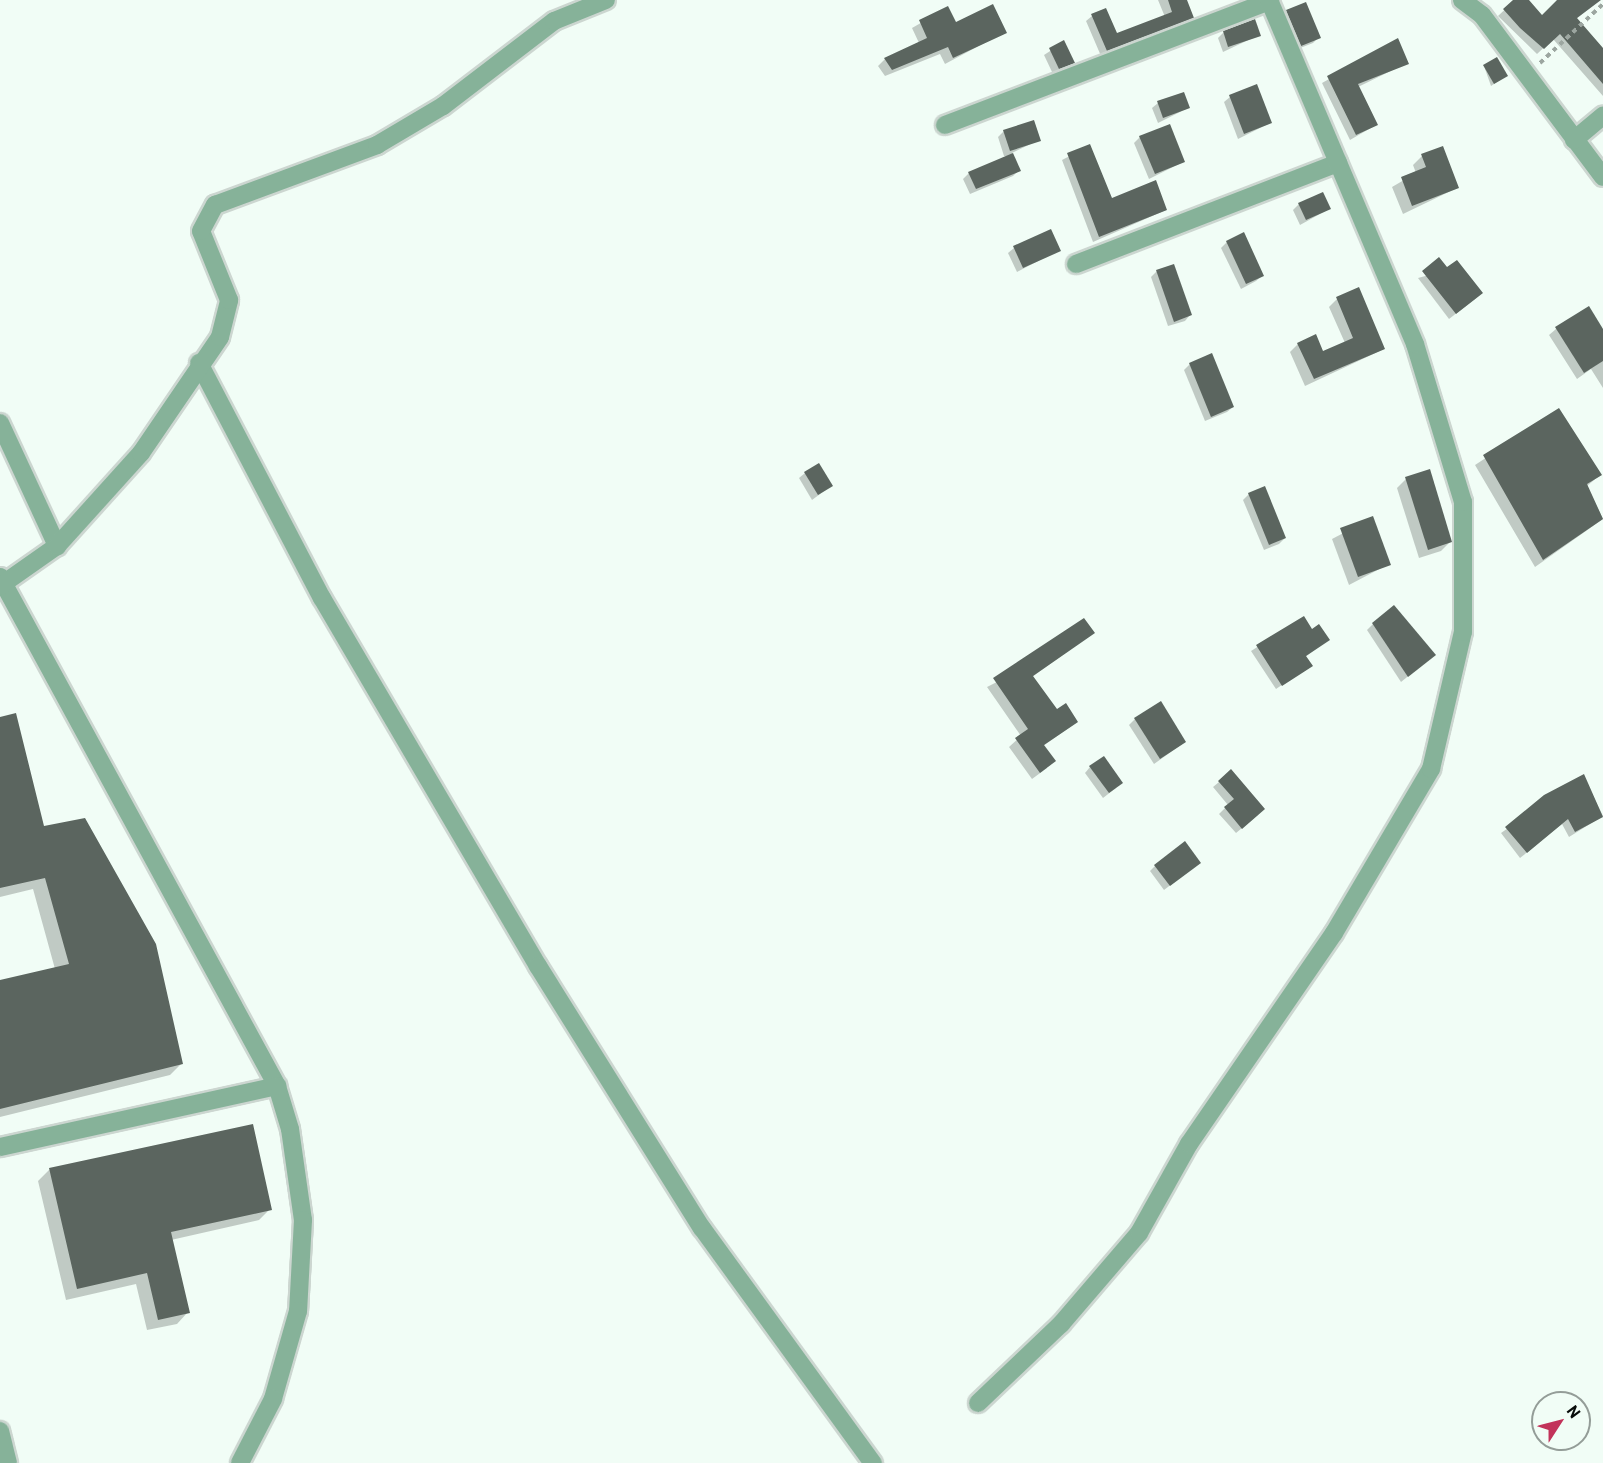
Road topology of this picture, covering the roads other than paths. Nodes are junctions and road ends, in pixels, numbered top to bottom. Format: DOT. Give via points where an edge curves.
graph roads {
  1 [pos="606,0"];
  2 [pos="1269,0"];
  3 [pos="1462,0"];
  4 [pos="1603,116"];
  5 [pos="945,125"];
  6 [pos="1574,140"];
  7 [pos="1338,163"];
  8 [pos="1603,177"];
  9 [pos="1076,264"];
  10 [pos="199,363"];
  11 [pos="0,423"];
  12 [pos="57,546"];
  13 [pos="1,583"];
  14 [pos="277,1086"];
  15 [pos="0,1147"];
  16 [pos="978,1402"];
  17 [pos="0,1431"];
  18 [pos="8,1463"];
  19 [pos="240,1463"];
  20 [pos="873,1463"];
  1 -- 10 [label="street" via="554,21 443,106 377,145 215,205 201,231 229,310 220,337"];
  2 -- 5 [label="street"];
  2 -- 7 [label="street"];
  3 -- 6 [label="street" via="1482,15"];
  4 -- 6 [label="street"];
  6 -- 8 [label="street"];
  7 -- 9 [label="street"];
  7 -- 16 [label="street" via="1415,344 1463,502 1463,632 1431,769 1334,933 1189,1144 1139,1233 1061,1324"];
  10 -- 12 [label="street" via="141,453"];
  10 -- 20 [label="street" via="322,598 544,975 702,1228"];
  11 -- 12 [label="street"];
  12 -- 13 [label="street"];
  13 -- 14 [label="street"];
  14 -- 15 [label="street"];
  14 -- 19 [label="street" via="299,1174 303,1265 288,1356"];
  17 -- 18 [label="street"];
}
